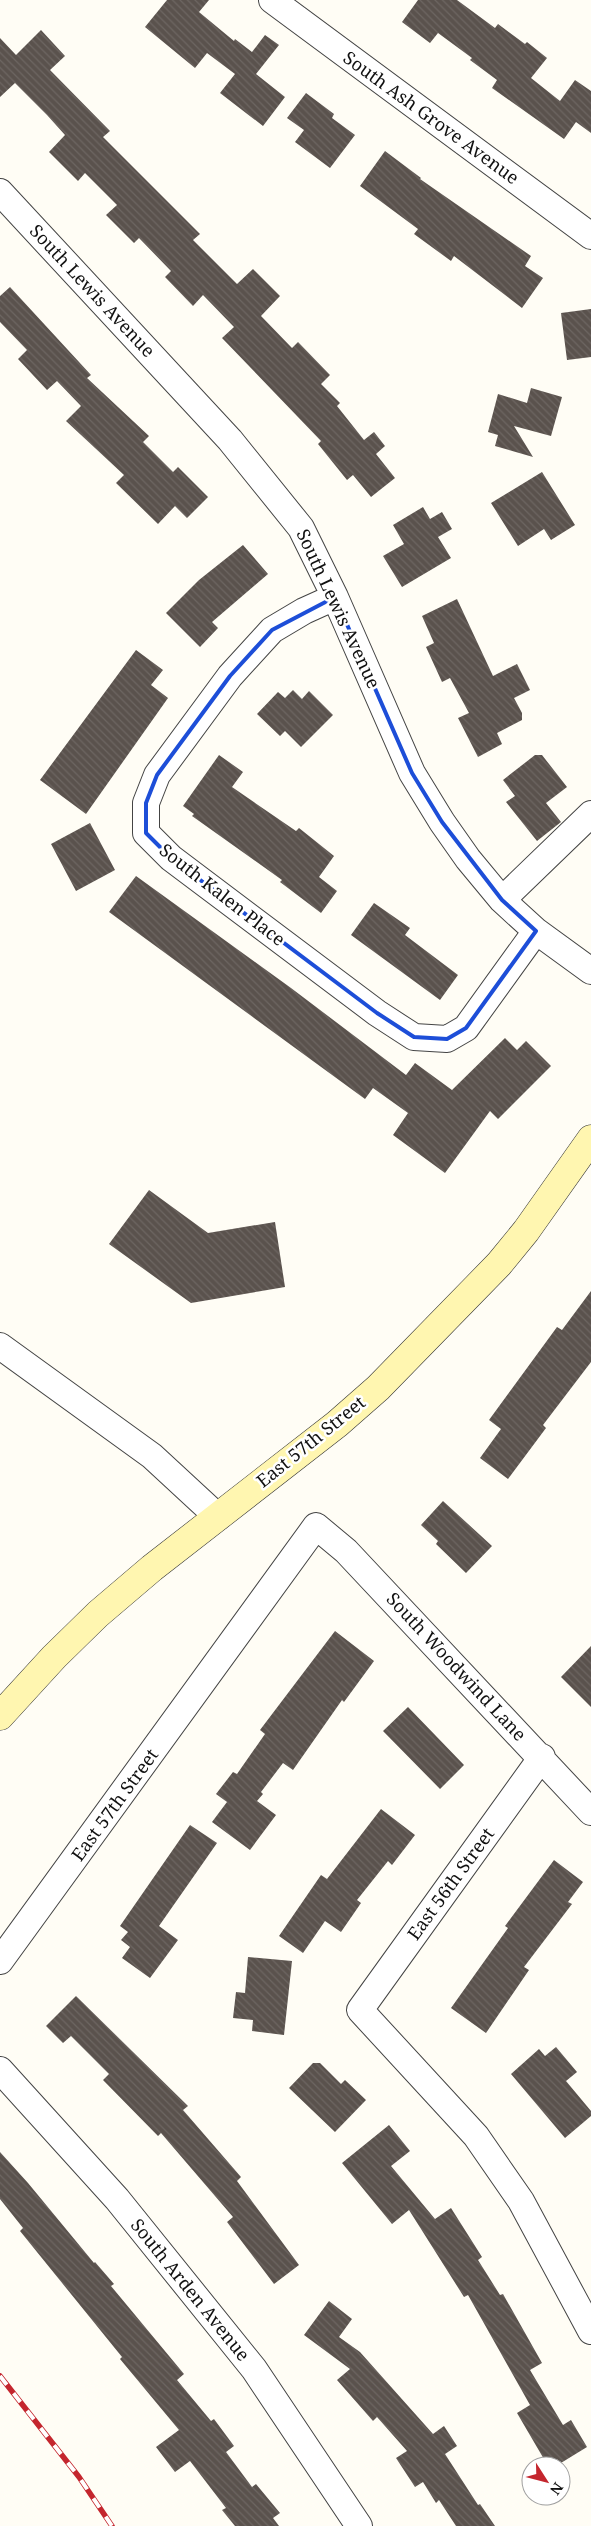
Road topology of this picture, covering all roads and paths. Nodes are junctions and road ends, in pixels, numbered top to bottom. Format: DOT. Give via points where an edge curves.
graph roads {
  1 [pos="272,0"];
  2 [pos="0,192"];
  3 [pos="591,236"];
  4 [pos="335,597"];
  5 [pos="591,814"];
  6 [pos="502,900"];
  7 [pos="536,931"];
  8 [pos="591,972"];
  9 [pos="591,1139"];
  10 [pos="0,1346"];
  11 [pos="218,1517"];
  12 [pos="316,1526"];
  13 [pos="0,1716"];
  14 [pos="542,1757"];
  15 [pos="591,1812"];
  16 [pos="0,1961"];
  17 [pos="0,2070"];
  18 [pos="591,2331"];
  19 [pos="359,2526"];
  1 -- 3 [label="street, South Ash Grove Avenue"];
  2 -- 4 [label="street, South Lewis Avenue" via="230,440 301,528"];
  4 -- 6 [label="street, South Lewis Avenue" via="412,773 468,859"];
  4 -- 7 [label="street, South Kalen Place" via="272,630 230,676 157,775 146,803 146,833 171,858 377,1013 414,1037 447,1039 466,1028"];
  5 -- 6 [label="street"];
  6 -- 7 [label="street, South Lewis Avenue"];
  7 -- 8 [label="street, South Lewis Avenue"];
  9 -- 11 [label="main road, East 57th Street" via="500,1264 427,1339 336,1424"];
  10 -- 11 [label="street" via="152,1456"];
  11 -- 13 [label="main road, East 57th Street" via="98,1614"];
  12 -- 14 [label="street, South Woodwind Lane" via="346,1551"];
  12 -- 16 [label="street, East 57th Street"];
  14 -- 15 [label="street, South Woodwind Lane"];
  14 -- 18 [label="street, East 56th Street" via="360,2010 476,2136 521,2201"];
  17 -- 19 [label="street, South Arden Avenue" via="117,2198 254,2369"];
}
